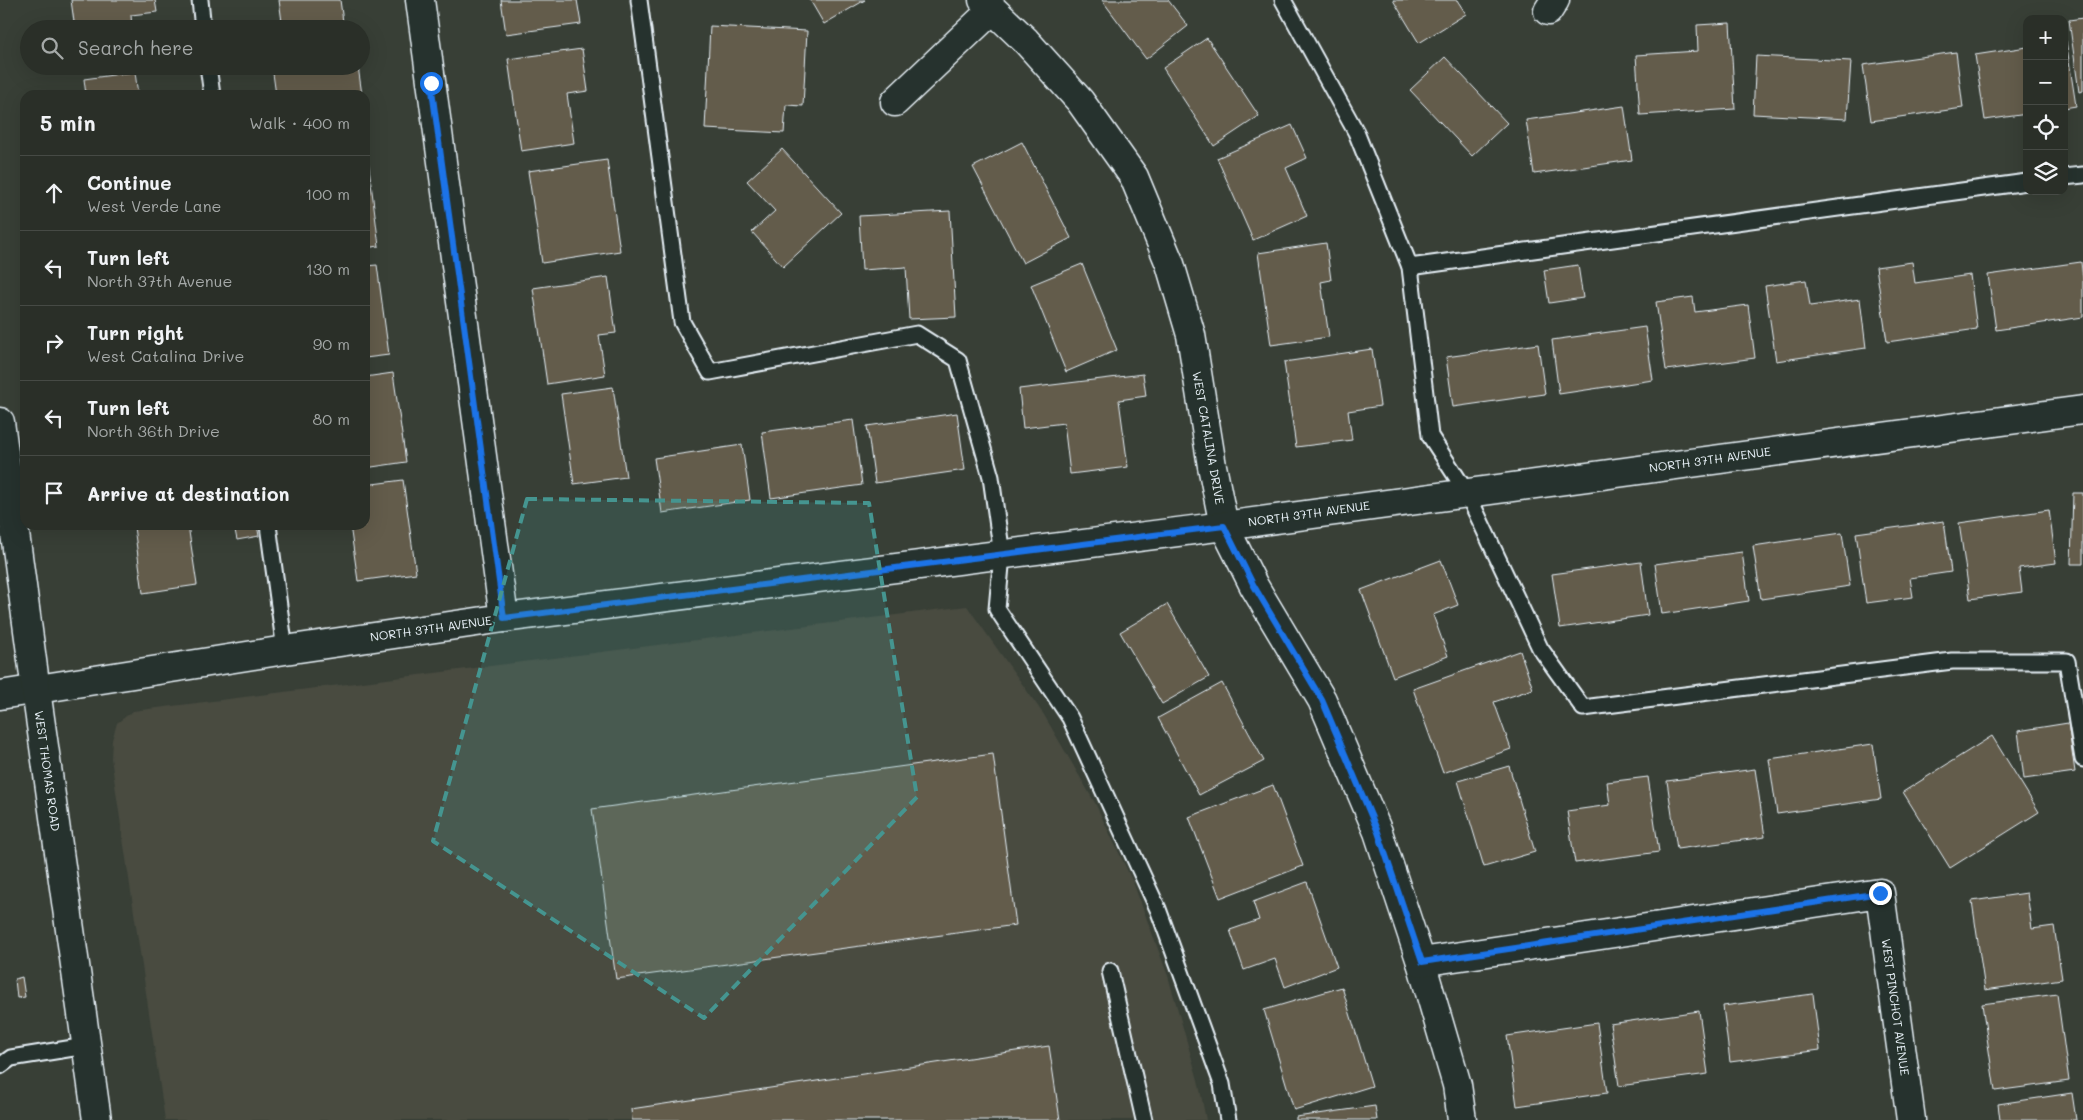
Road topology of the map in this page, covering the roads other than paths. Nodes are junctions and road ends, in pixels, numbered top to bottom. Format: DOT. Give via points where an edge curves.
graph roads {
  1 [pos="200,0"];
  2 [pos="420,0"];
  3 [pos="639,0"];
  4 [pos="1283,0"];
  5 [pos="988,5"];
  6 [pos="202,20"];
  7 [pos="209,75"];
  8 [pos="211,90"];
  9 [pos="895,102"];
  10 [pos="2083,175"];
  11 [pos="2068,177"];
  12 [pos="2023,183"];
  13 [pos="1410,267"];
  14 [pos="2083,410"];
  15 [pos="0,422"];
  16 [pos="1467,493"];
  17 [pos="1224,526"];
  18 [pos="269,530"];
  19 [pos="1002,555"];
  20 [pos="504,618"];
  21 [pos="285,650"];
  22 [pos="36,690"];
  23 [pos="0,695"];
  24 [pos="2083,759"];
  25 [pos="1422,962"];
  26 [pos="1110,971"];
  27 [pos="86,1046"];
  28 [pos="0,1066"];
  29 [pos="97,1120"];
  30 [pos="1144,1120"];
  31 [pos="1228,1120"];
  32 [pos="1462,1120"];
  33 [pos="1911,1120"];
  1 -- 6 [label="lane"];
  2 -- 20 [label="street"];
  3 -- 19 [label="lane" via="682,322 710,372 917,334 942,349 958,360 991,477"];
  4 -- 13 [label="lane" via="1356,132"];
  5 -- 9 [label="street, WEST CATALINA DRIVE"];
  5 -- 17 [label="street, WEST CATALINA DRIVE" via="1026,41 1080,101 1134,177 1170,264 1191,335"];
  7 -- 8 [label="lane"];
  10 -- 11 [label="lane"];
  12 -- 13 [label="lane"];
  13 -- 16 [label="lane" via="1430,436"];
  14 -- 16 [label="street, NORTH 37TH AVENUE"];
  15 -- 22 [label="street, WEST THOMAS ROAD"];
  16 -- 17 [label="street, NORTH 37TH AVENUE"];
  16 -- 24 [label="lane" via="1540,648 1583,708 1952,661 2067,661"];
  17 -- 19 [label="street, NORTH 37TH AVENUE"];
  17 -- 25 [label="street, WEST CATALINA DRIVE" via="1254,586 1322,700 1378,832"];
  18 -- 21 [label="lane"];
  19 -- 20 [label="street, NORTH 37TH AVENUE"];
  19 -- 31 [label="lane" via="997,608 1070,718 1154,900 1222,1084"];
  20 -- 21 [label="street, NORTH 37TH AVENUE"];
  21 -- 22 [label="street, NORTH 37TH AVENUE"];
  22 -- 23 [label="street, NORTH 37TH AVENUE"];
  22 -- 27 [label="street, WEST THOMAS ROAD"];
  25 -- 32 [label="street, WEST CATALINA DRIVE" via="1457,1085"];
  25 -- 33 [label="street, WEST PINCHOT AVENUE" via="1880,893"];
  26 -- 30 [label="lane"];
  27 -- 28 [label="lane" via="11,1058"];
  27 -- 29 [label="street, WEST THOMAS ROAD"];
}
